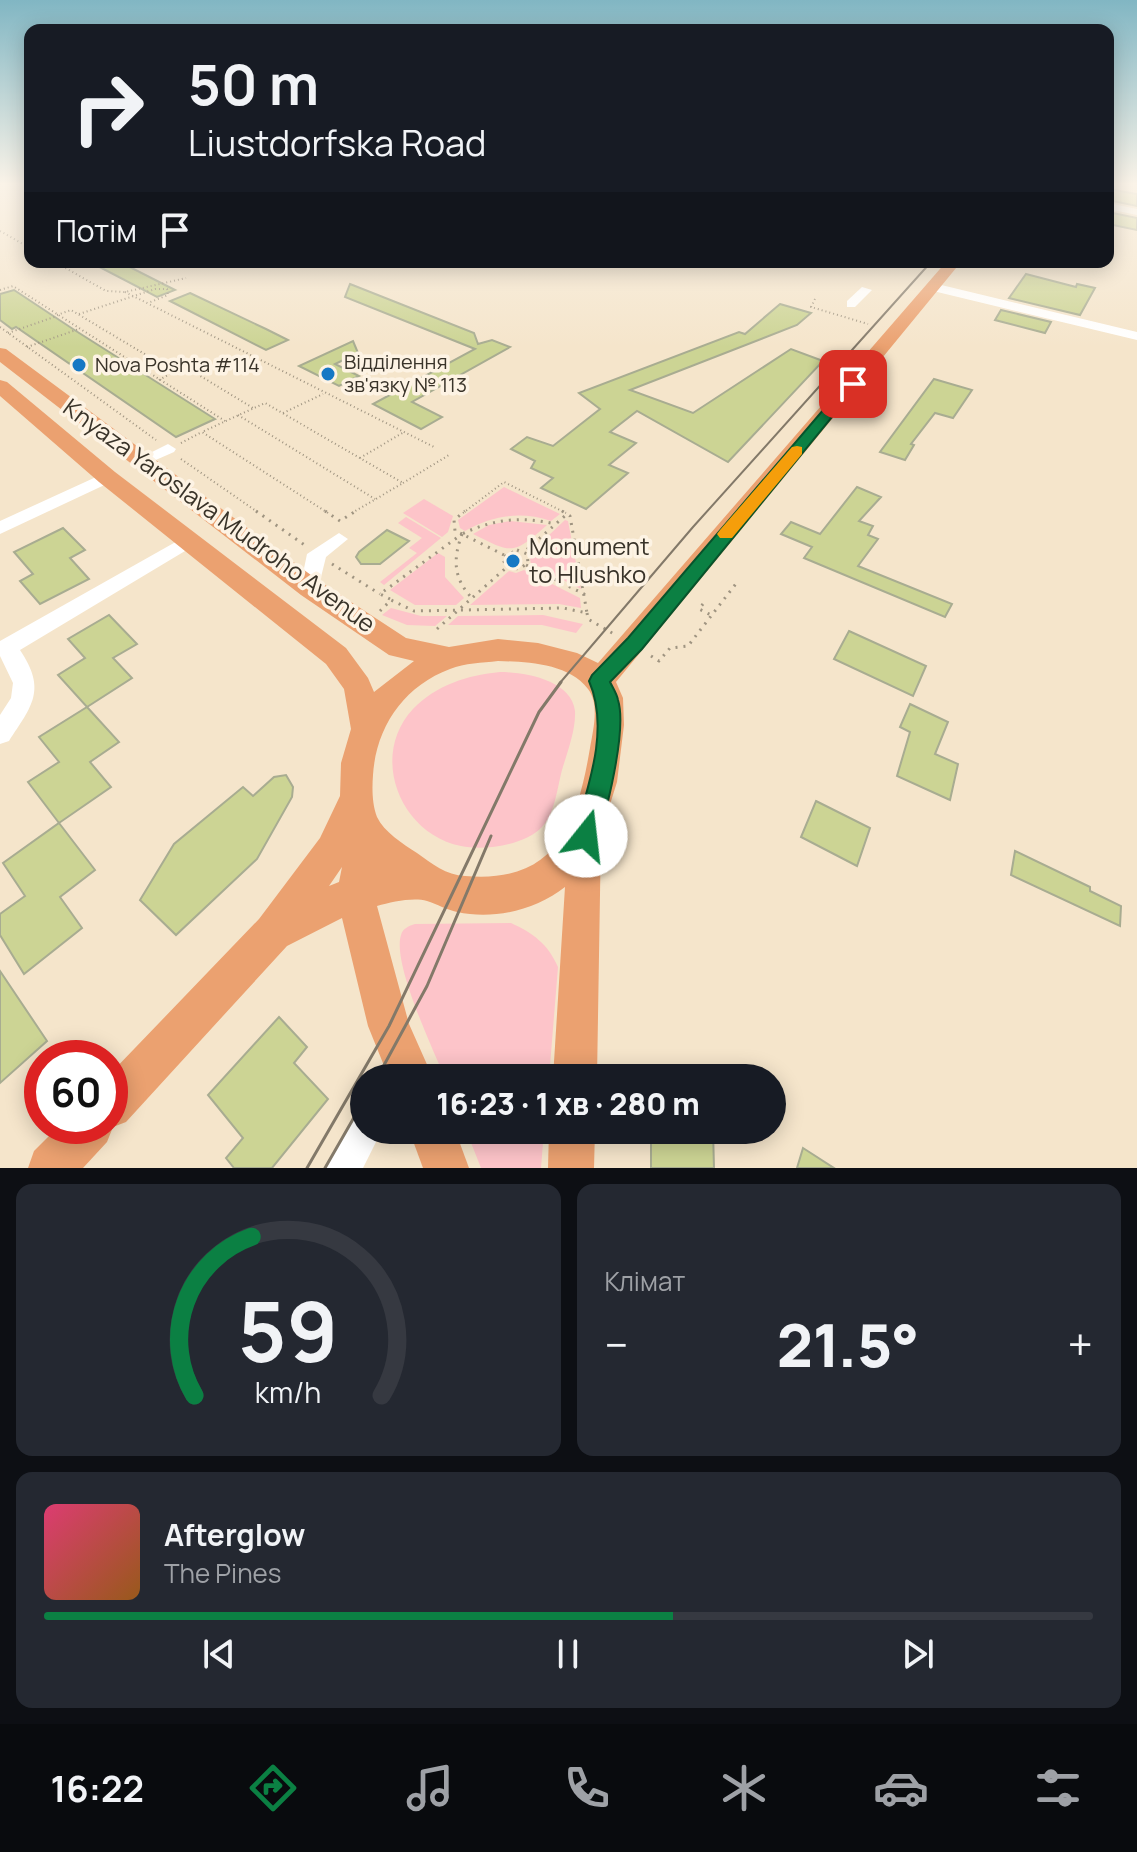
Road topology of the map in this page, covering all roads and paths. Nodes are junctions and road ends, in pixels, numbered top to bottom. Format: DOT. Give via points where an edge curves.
graph roads {
  1 [pos="66,268"];
  2 [pos="949,268"];
  3 [pos="186,278"];
  4 [pos="933,287"];
  5 [pos="0,290"];
  6 [pos="866,290"];
  7 [pos="125,292"];
  8 [pos="133,296"];
  9 [pos="815,299"];
  10 [pos="148,303"];
  11 [pos="851,304"];
  12 [pos="79,314"];
  13 [pos="58,315"];
  14 [pos="868,324"];
  15 [pos="0,327"];
  16 [pos="79,329"];
  17 [pos="1137,336"];
  18 [pos="4,343"];
  19 [pos="27,347"];
  20 [pos="173,371"];
  21 [pos="159,380"];
  22 [pos="0,386"];
  23 [pos="325,393"];
  24 [pos="253,408"];
  25 [pos="283,413"];
  26 [pos="238,415"];
  27 [pos="225,421"];
  28 [pos="202,432"];
  29 [pos="404,432"];
  30 [pos="436,448"];
  31 [pos="168,449"];
  32 [pos="449,455"];
  33 [pos="360,458"];
  34 [pos="142,461"];
  35 [pos="107,477"];
  36 [pos="403,483"];
  37 [pos="376,500"];
  38 [pos="567,514"];
  39 [pos="555,524"];
  40 [pos="0,528"];
  41 [pos="462,534"];
  42 [pos="339,539"];
  43 [pos="188,541"];
  44 [pos="524,552"];
  45 [pos="317,554"];
  46 [pos="504,555"];
  47 [pos="526,565"];
  48 [pos="507,567"];
  49 [pos="310,588"];
  50 [pos="380,594"];
  51 [pos="586,595"];
  52 [pos="472,598"];
  53 [pos="391,600"];
  54 [pos="703,604"];
  55 [pos="459,610"];
  56 [pos="711,615"];
  57 [pos="375,616"];
  58 [pos="437,629"];
  59 [pos="449,658"];
  60 [pos="599,681"];
  61 [pos="365,726"];
  62 [pos="0,734"];
  63 [pos="356,797"];
  64 [pos="367,831"];
  65 [pos="586,836"];
  66 [pos="426,882"];
  67 [pos="355,893"];
  68 [pos="273,933"];
  69 [pos="401,1064"];
  70 [pos="576,1064"];
  71 [pos="128,1087"];
  72 [pos="74,1144"];
  73 [pos="357,1144"];
  74 [pos="437,1144"];
  75 [pos="572,1144"];
  76 [pos="51,1168"];
  77 [pos="343,1168"];
  78 [pos="446,1168"];
  79 [pos="571,1168"];
  1 -- 7 [label="path" via="106,291"];
  2 -- 4 [label="main road"];
  3 -- 7 [label="path"];
  4 -- 17 [label="street"];
  4 -- 60 [label="main road"];
  5 -- 13 [label="path" via="13,286"];
  6 -- 11 [label="street"];
  7 -- 8 [label="path"];
  8 -- 10 [label="path"];
  8 -- 10 [label="path" via="167,289 168,295"];
  8 -- 12 [label="path"];
  9 -- 14 [label="path" via="811,307"];
  10 -- 23 [label="path"];
  12 -- 13 [label="path" via="71,310"];
  12 -- 20 [label="path"];
  13 -- 16 [label="path"];
  13 -- 18 [label="path"];
  15 -- 18 [label="path"];
  16 -- 19 [label="path"];
  16 -- 21 [label="path"];
  18 -- 19 [label="path"];
  18 -- 34 [label="main road, Knyaza Yaroslava Mudroho Avenue"];
  19 -- 31 [label="path"];
  20 -- 21 [label="path"];
  20 -- 24 [label="path" via="184,366"];
  21 -- 27 [label="path"];
  22 -- 35 [label="main road, Knyaza Yaroslava Mudroho Avenue"];
  23 -- 25 [label="path"];
  23 -- 29 [label="path"];
  24 -- 25 [label="path" via="265,403"];
  24 -- 26 [label="path"];
  25 -- 33 [label="path"];
  26 -- 27 [label="path"];
  26 -- 37 [label="path"];
  27 -- 28 [label="path"];
  28 -- 31 [label="path"];
  28 -- 37 [label="path" via="340,521"];
  29 -- 30 [label="path"];
  29 -- 33 [label="path"];
  31 -- 34 [label="street"];
  31 -- 45 [label="path"];
  32 -- 36 [label="path"];
  33 -- 36 [label="path"];
  34 -- 49 [label="main road, Knyaza Yaroslava Mudroho Avenue"];
  35 -- 40 [label="street"];
  35 -- 43 [label="main road, Knyaza Yaroslava Mudroho Avenue"];
  36 -- 37 [label="path"];
  38 -- 39 [label="path"];
  38 -- 41 [label="path" via="504,482 454,520 455,531"];
  38 -- 51 [label="path"];
  39 -- 41 [label="path" via="511,518"];
  39 -- 44 [label="path"];
  41 -- 46 [label="path"];
  41 -- 50 [label="path"];
  41 -- 52 [label="path" via="454,566"];
  42 -- 45 [label="street"];
  43 -- 61 [label="main road, Knyaza Yaroslava Mudroho Avenue" via="336,656 358,686"];
  43 -- 62 [label="street" via="6,648 25,674 24,698"];
  44 -- 46 [label="path"];
  44 -- 47 [label="path"];
  45 -- 49 [label="street"];
  45 -- 50 [label="path"];
  46 -- 48 [label="path"];
  47 -- 48 [label="path"];
  47 -- 51 [label="path"];
  48 -- 52 [label="path"];
  49 -- 59 [label="main road, Knyaza Yaroslava Mudroho Avenue" via="399,647"];
  50 -- 53 [label="path"];
  51 -- 55 [label="path" via="587,613 563,608"];
  52 -- 55 [label="path"];
  53 -- 55 [label="path" via="414,611"];
  53 -- 57 [label="path"];
  54 -- 56 [label="path" via="699,609"];
  55 -- 58 [label="path"];
  59 -- 60 [label="main road" via="498,650 536,652"];
  59 -- 61 [label="main road" via="396,690"];
  60 -- 65 [label="main road" via="609,701 609,717 603,774"];
  61 -- 63 [label="main road" via="358,748"];
  63 -- 64 [label="main road"];
  63 -- 68 [label="main road" via="333,850"];
  64 -- 66 [label="main road" via="388,855"];
  64 -- 67 [label="main road"];
  65 -- 66 [label="main road" via="554,874 529,887 491,897"];
  65 -- 70 [label="main road"];
  66 -- 67 [label="main road" via="392,882"];
  67 -- 68 [label="main road"];
  67 -- 69 [label="main road"];
  68 -- 71 [label="main road"];
  72 -- 76 [label="main road"];
  73 -- 77 [label="street"];
  74 -- 78 [label="main road"];
  75 -- 79 [label="main road"];
}
